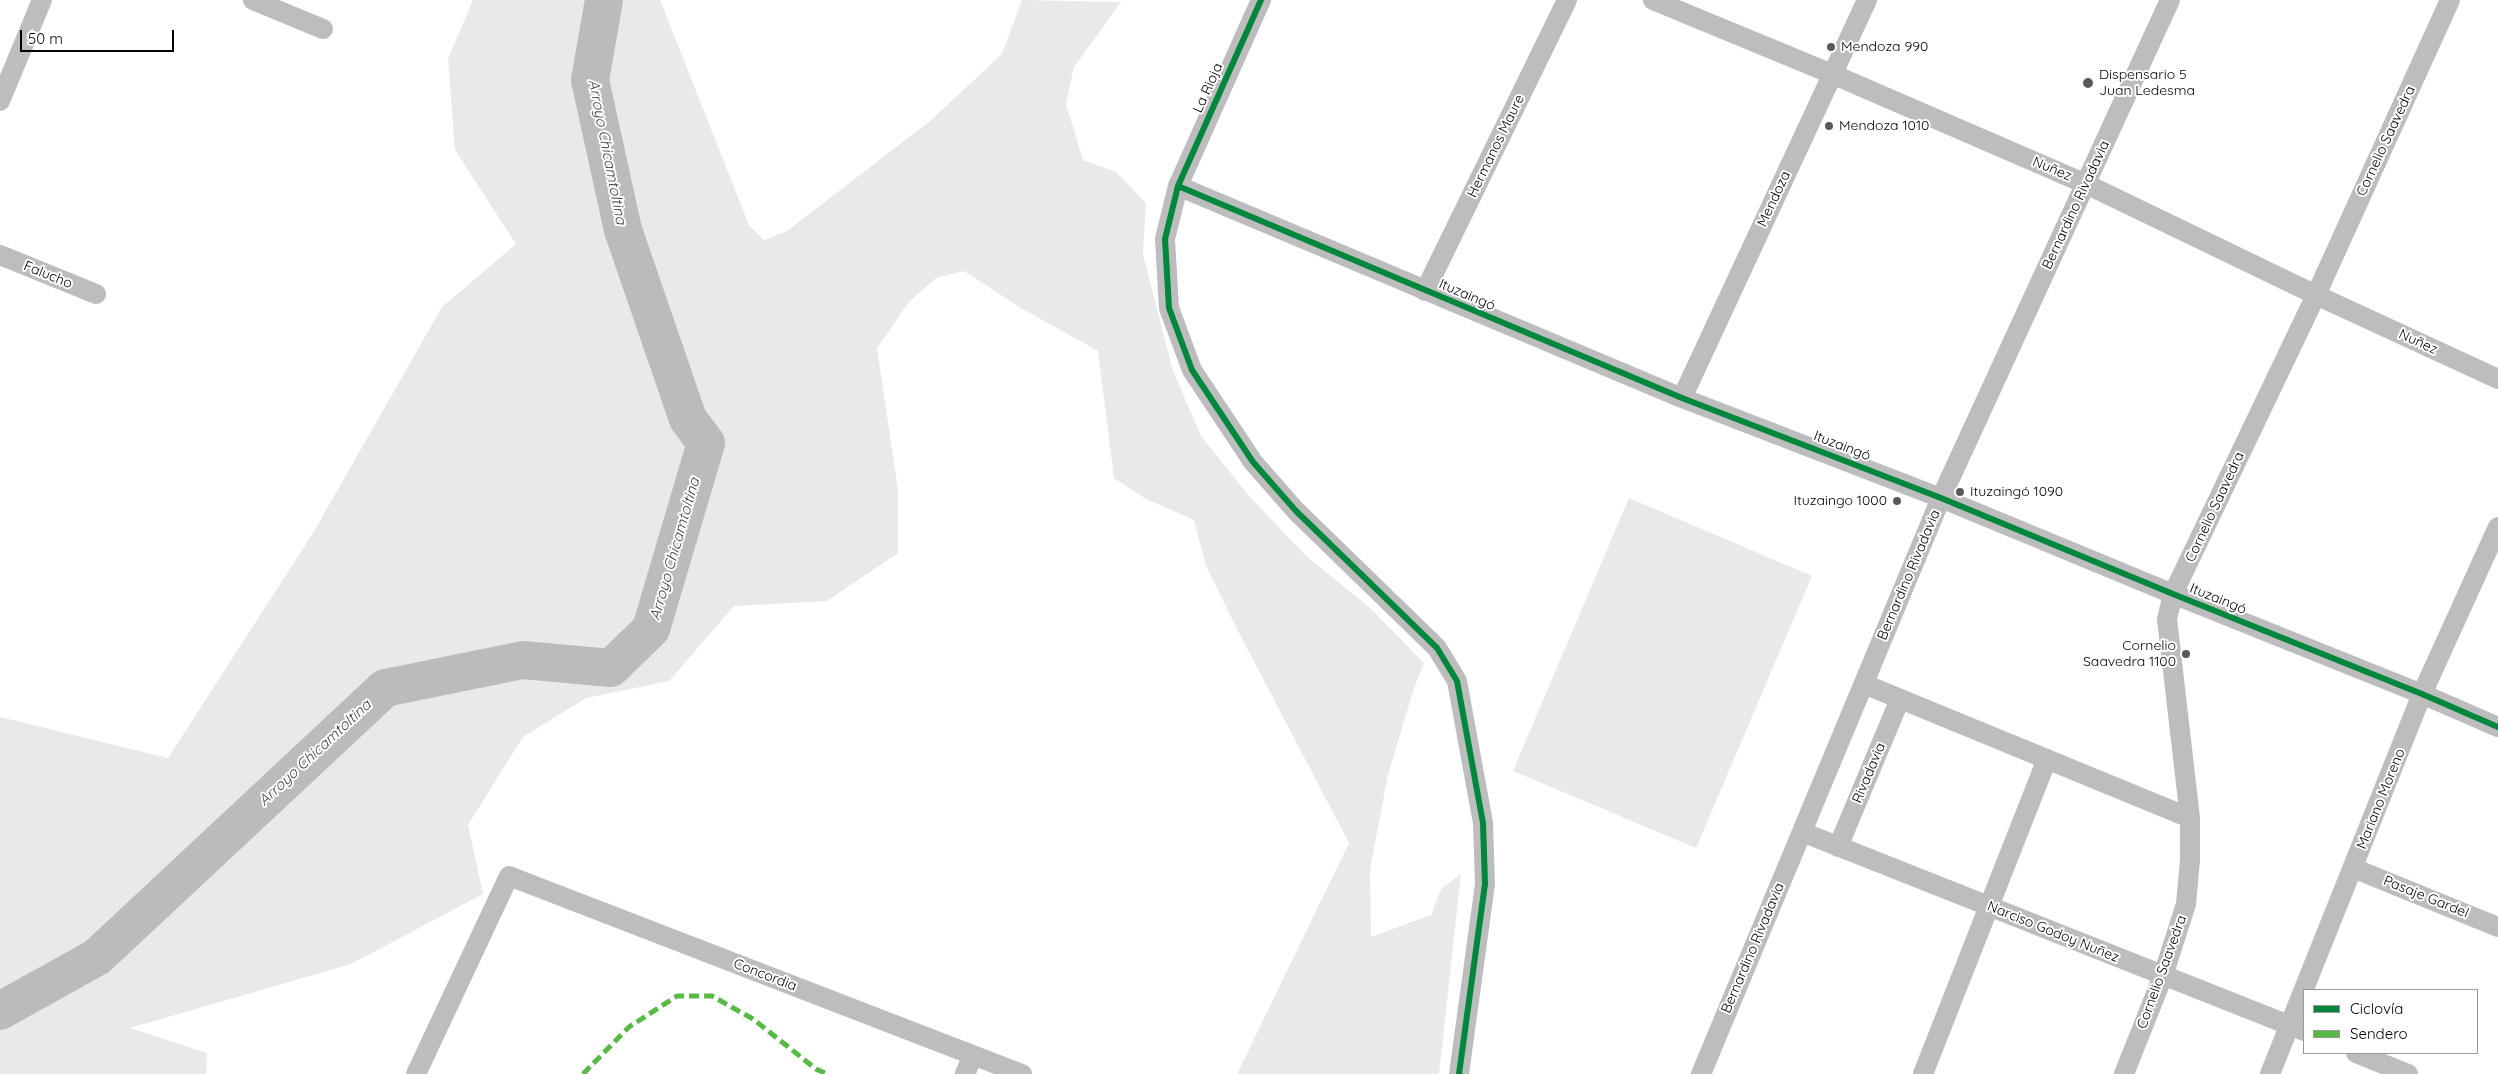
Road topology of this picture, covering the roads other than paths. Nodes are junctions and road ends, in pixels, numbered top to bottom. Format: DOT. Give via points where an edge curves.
graph roads {
  1 [pos="42,0"];
  2 [pos="254,0"];
  3 [pos="1261,0"];
  4 [pos="1567,0"];
  5 [pos="1653,0"];
  6 [pos="1867,0"];
  7 [pos="2170,0"];
  8 [pos="2450,0"];
  9 [pos="323,29"];
  10 [pos="1832,74"];
  11 [pos="0,101"];
  12 [pos="2086,184"];
  13 [pos="1178,186"];
  14 [pos="0,256"];
  15 [pos="1425,291"];
  16 [pos="96,294"];
  17 [pos="2316,295"];
  18 [pos="2498,379"];
  19 [pos="1682,398"];
  20 [pos="1941,498"];
  21 [pos="2498,526"];
  22 [pos="2173,594"];
  23 [pos="1864,684"];
  24 [pos="2422,694"];
  25 [pos="1900,699"];
  26 [pos="2498,727"];
  27 [pos="2047,759"];
  28 [pos="2190,818"];
  29 [pos="1802,832"];
  30 [pos="1838,847"];
  31 [pos="2353,868"];
  32 [pos="1989,907"];
  33 [pos="2498,926"];
  34 [pos="2163,976"];
  35 [pos="2311,989"];
  36 [pos="2303,1011"];
  37 [pos="2297,1028"];
  38 [pos="2358,1054"];
  39 [pos="973,1055"];
  40 [pos="416,1074"];
  41 [pos="965,1074"];
  42 [pos="1022,1074"];
  43 [pos="1459,1074"];
  44 [pos="1701,1074"];
  45 [pos="1923,1074"];
  46 [pos="2124,1074"];
  47 [pos="2270,1074"];
  48 [pos="2408,1074"];
  1 -- 11 [label="street"];
  2 -- 9 [label="street"];
  3 -- 13 [label="street, La Rioja"];
  4 -- 15 [label="street, Hermanos Maure"];
  5 -- 10 [label="street, Nuñez"];
  6 -- 10 [label="street, Mendoza"];
  7 -- 12 [label="street, Bernardino Rivadavia"];
  8 -- 17 [label="street, Cornelio Saavedra"];
  10 -- 12 [label="street, Nuñez"];
  10 -- 19 [label="street, Mendoza"];
  12 -- 17 [label="street, Nuñez"];
  12 -- 20 [label="street, Bernardino Rivadavia"];
  13 -- 15 [label="street, Ituzaingó"];
  13 -- 43 [label="street, La Rioja" via="1164,239 1169,308 1192,370 1253,462 1296,511 1437,648 1457,680 1483,823 1485,884"];
  14 -- 16 [label="street, Falucho"];
  15 -- 19 [label="street, Ituzaingó"];
  17 -- 18 [label="street, Nuñez"];
  17 -- 22 [label="street, Cornelio Saavedra"];
  19 -- 20 [label="street, Ituzaingó"];
  20 -- 22 [label="street, Ituzaingó"];
  20 -- 23 [label="street, Bernardino Rivadavia"];
  21 -- 24 [label="street, Mariano Moreno"];
  22 -- 24 [label="street, Ituzaingó"];
  22 -- 28 [label="street, Cornelio Saavedra" via="2167,619"];
  23 -- 25 [label="street"];
  23 -- 29 [label="street, Bernardino Rivadavia"];
  24 -- 26 [label="street, Ituzaingó"];
  24 -- 31 [label="street, Mariano Moreno"];
  25 -- 27 [label="street"];
  25 -- 30 [label="street, Rivadavia"];
  27 -- 28 [label="street"];
  27 -- 32 [label="street"];
  28 -- 34 [label="street, Cornelio Saavedra" via="2186,904"];
  29 -- 30 [label="street, Narciso Godoy Nuñez"];
  29 -- 44 [label="street, Bernardino Rivadavia"];
  30 -- 32 [label="street, Narciso Godoy Nuñez"];
  31 -- 33 [label="street, Pasaje Gardel"];
  31 -- 35 [label="street, Mariano Moreno"];
  32 -- 34 [label="street, Narciso Godoy Nuñez"];
  32 -- 45 [label="street"];
  34 -- 37 [label="street, Narciso Godoy Nuñez"];
  34 -- 46 [label="street, Cornelio Saavedra"];
  36 -- 37 [label="street, Mariano Moreno"];
  37 -- 47 [label="street, Mariano Moreno"];
  38 -- 48 [label="street"];
  39 -- 40 [label="street, Concordia" via="509,876"];
  39 -- 41 [label="street"];
  39 -- 42 [label="street, Concordia"];
}
